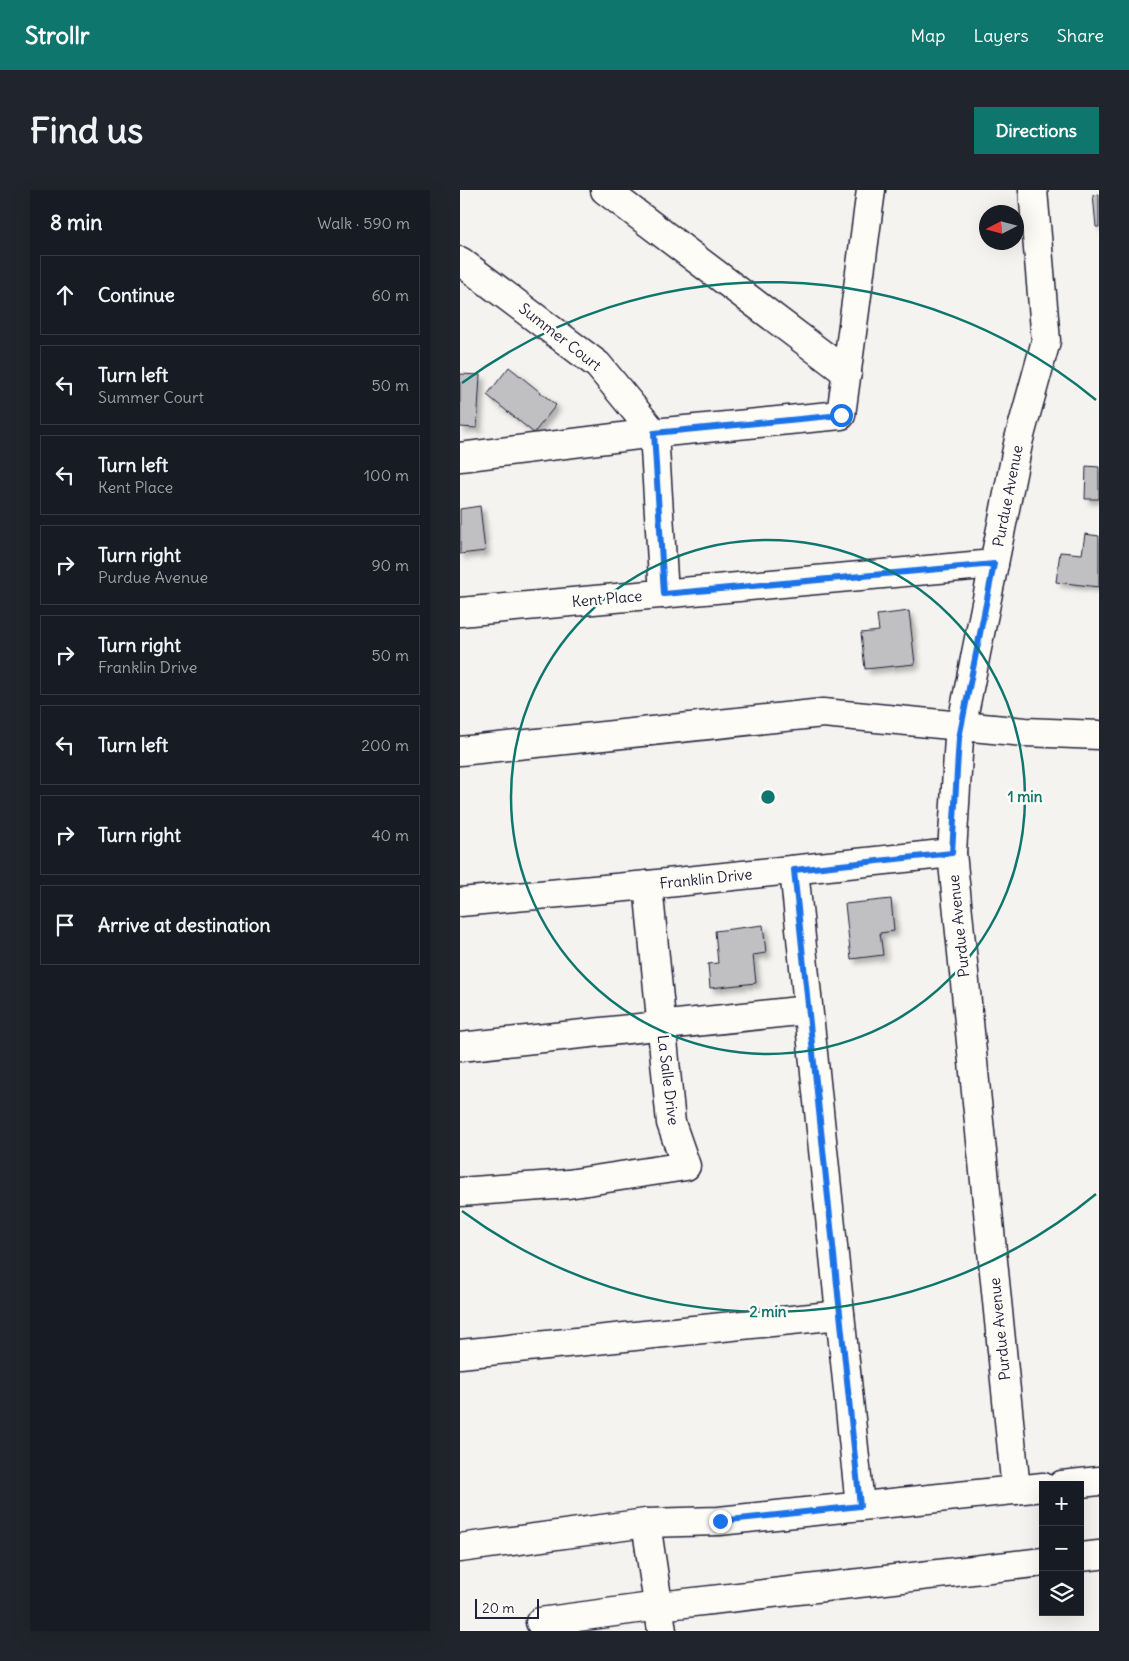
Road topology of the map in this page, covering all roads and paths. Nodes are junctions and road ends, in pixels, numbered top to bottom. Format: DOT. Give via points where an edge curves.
graph roads {
  1 [pos="606,190"];
  2 [pos="871,190"];
  3 [pos="1033,190"];
  4 [pos="462,267"];
  5 [pos="847,373"];
  6 [pos="654,433"];
  7 [pos="460,456"];
  8 [pos="994,564"];
  9 [pos="664,594"];
  10 [pos="460,612"];
  11 [pos="961,726"];
  12 [pos="1099,735"];
  13 [pos="460,751"];
  14 [pos="952,853"];
  15 [pos="794,870"];
  16 [pos="648,885"];
  17 [pos="460,902"];
  18 [pos="808,1010"];
  19 [pos="661,1025"];
  20 [pos="460,1047"];
  21 [pos="460,1192"];
  22 [pos="840,1315"];
  23 [pos="460,1354"];
  24 [pos="1099,1481"];
  25 [pos="1084,1483"];
  26 [pos="1039,1487"];
  27 [pos="1016,1490"];
  28 [pos="860,1506"];
  29 [pos="646,1523"];
  30 [pos="460,1548"];
  31 [pos="1099,1555"];
  32 [pos="1084,1557"];
  33 [pos="1039,1563"];
  34 [pos="660,1618"];
  35 [pos="540,1622"];
  1 -- 5 [label="street"];
  2 -- 5 [label="street"];
  3 -- 8 [label="street, Purdue Avenue" via="1046,341 1019,439"];
  4 -- 6 [label="street, Summer Court" via="598,365"];
  5 -- 6 [label="street" via="841,415"];
  6 -- 7 [label="street"];
  6 -- 9 [label="street"];
  8 -- 9 [label="street, Kent Place"];
  8 -- 11 [label="street, Purdue Avenue"];
  9 -- 10 [label="street, Kent Place"];
  11 -- 12 [label="street"];
  11 -- 13 [label="street" via="822,713"];
  11 -- 14 [label="street, Purdue Avenue"];
  14 -- 15 [label="street, Franklin Drive"];
  14 -- 27 [label="street, Purdue Avenue"];
  15 -- 16 [label="street, Franklin Drive"];
  15 -- 18 [label="street"];
  16 -- 17 [label="street, Franklin Drive"];
  16 -- 19 [label="street, La Salle Drive"];
  18 -- 19 [label="street"];
  18 -- 22 [label="street"];
  19 -- 20 [label="street"];
  19 -- 21 [label="street, La Salle Drive" via="671,1123 686,1166 568,1184"];
  22 -- 23 [label="street"];
  22 -- 28 [label="street"];
  24 -- 25 [label="street"];
  26 -- 27 [label="street"];
  27 -- 28 [label="street"];
  28 -- 29 [label="street" via="720,1521"];
  29 -- 30 [label="street"];
  29 -- 34 [label="street"];
  31 -- 32 [label="street"];
  33 -- 34 [label="street"];
  34 -- 35 [label="street"];
}
